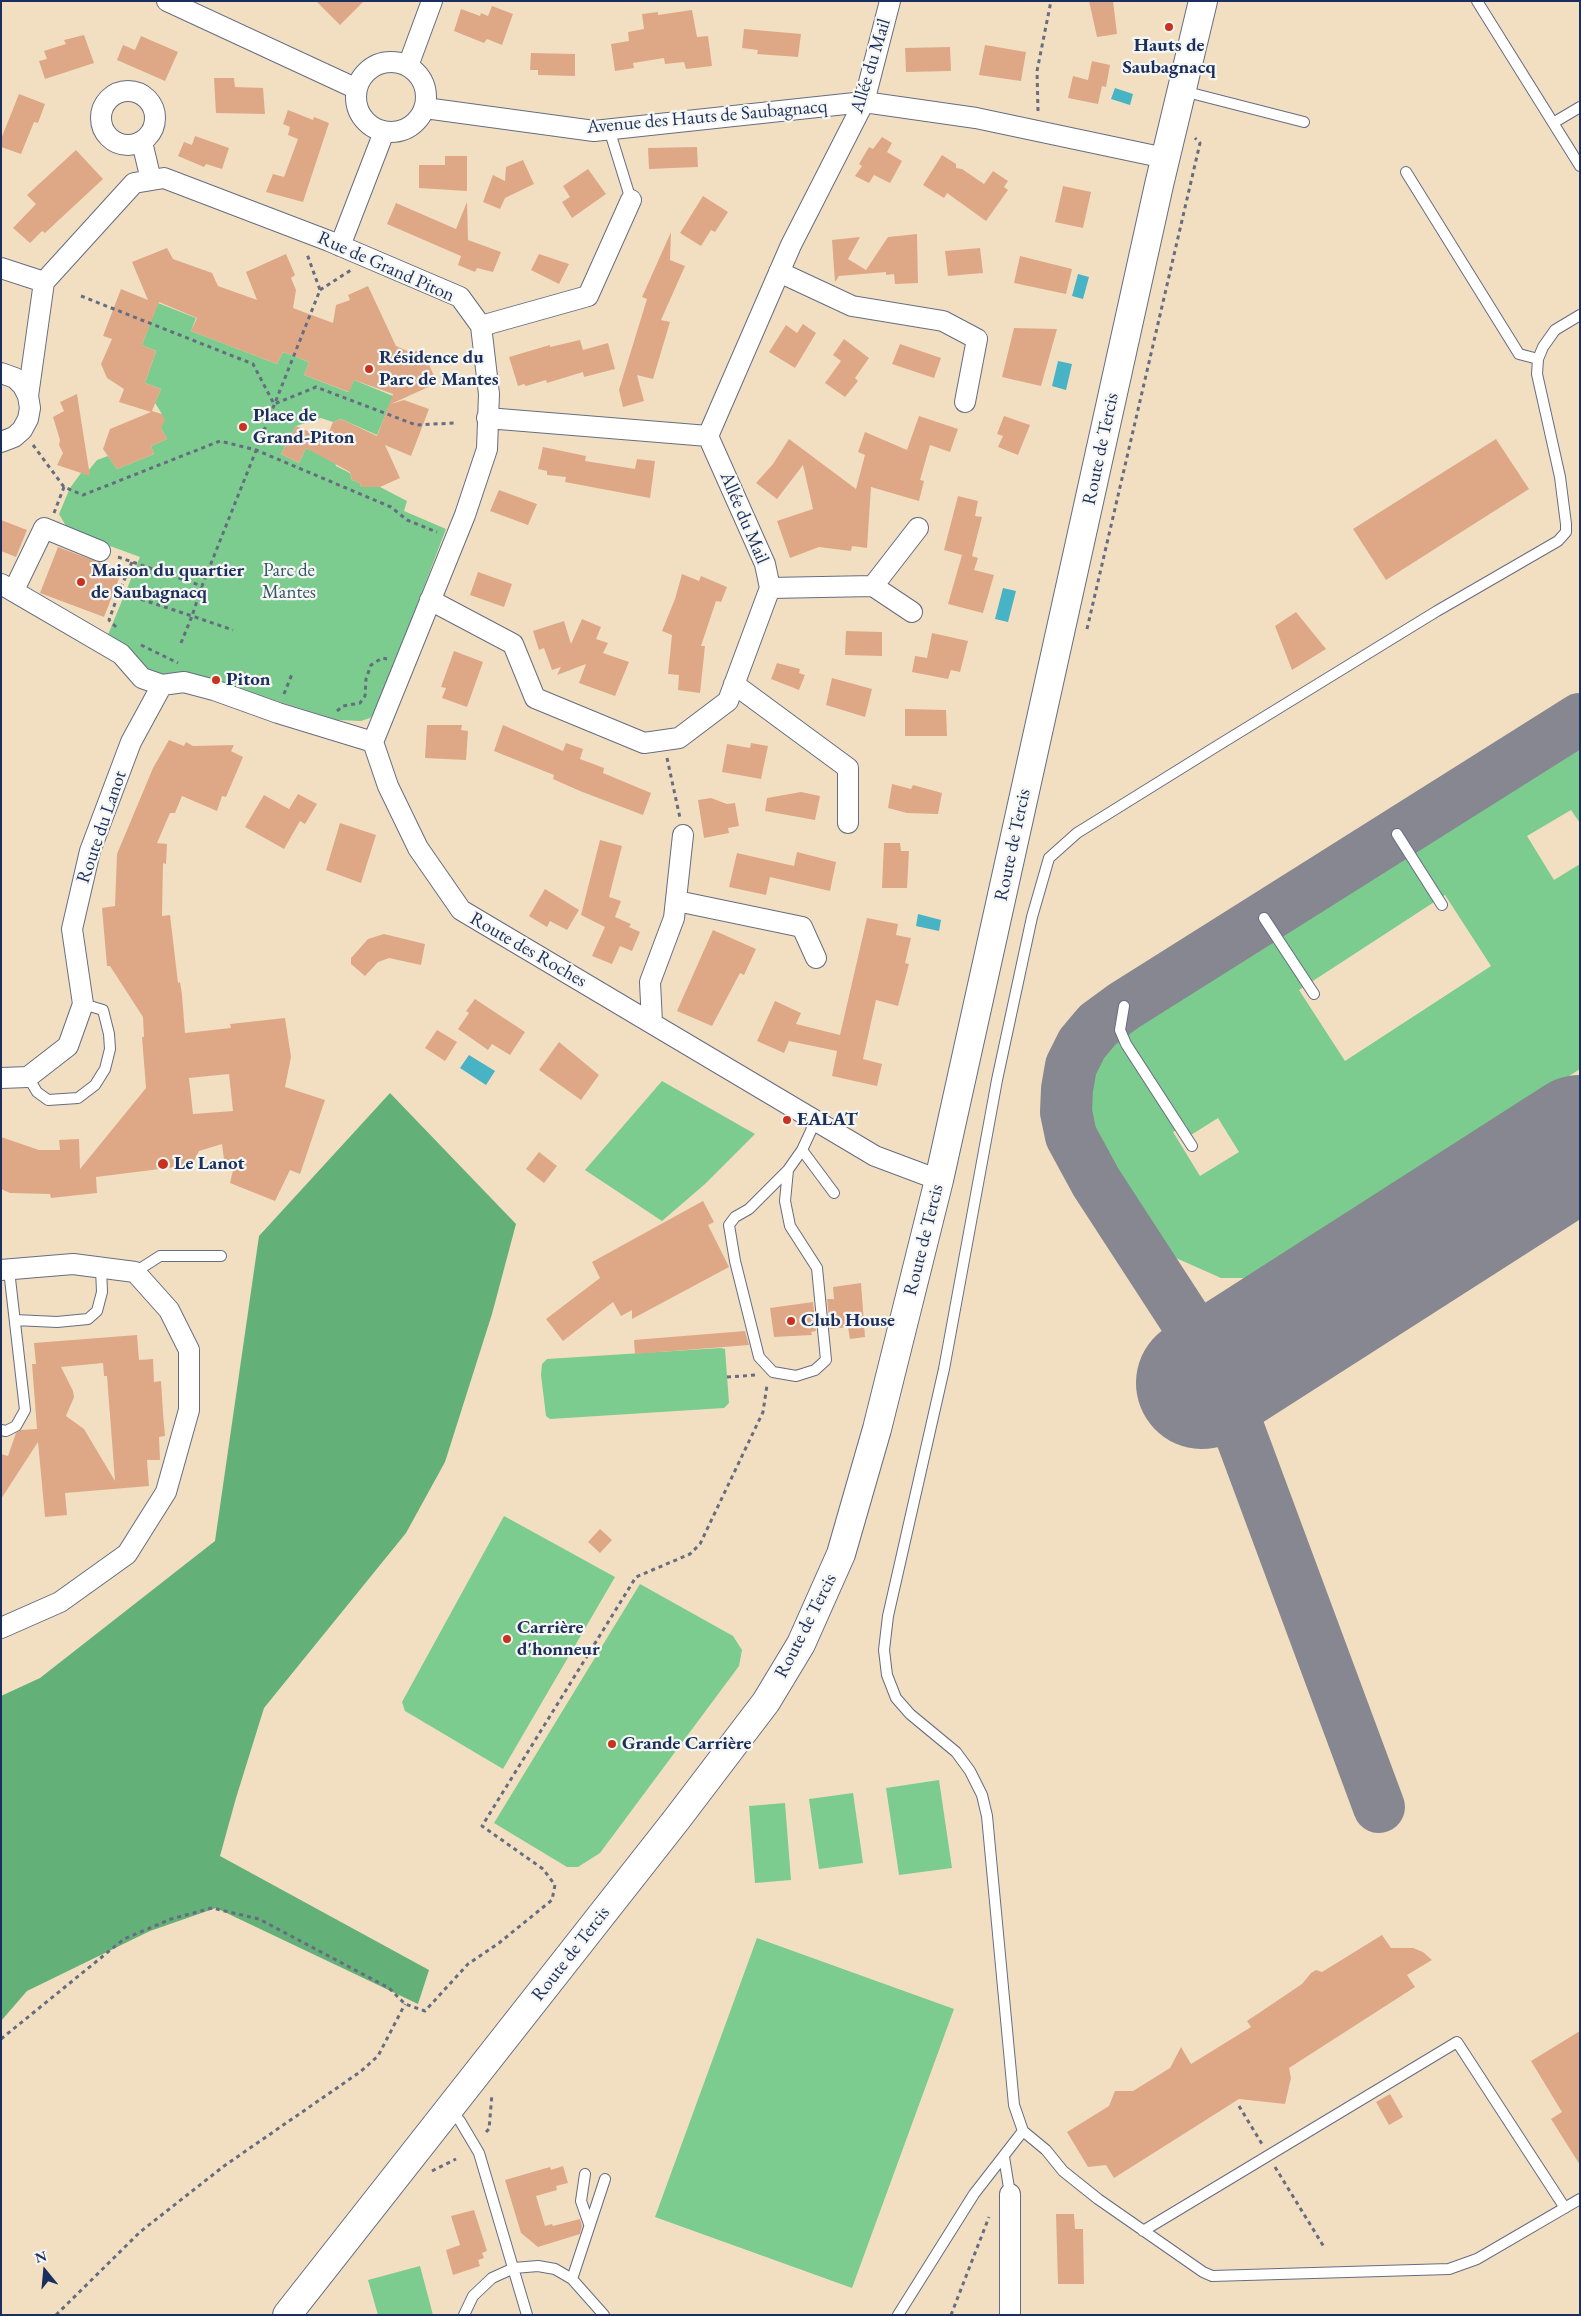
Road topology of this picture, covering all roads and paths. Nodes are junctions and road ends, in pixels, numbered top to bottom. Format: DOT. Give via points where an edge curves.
graph roads {
  1 [pos="167,1"];
  2 [pos="432,1"];
  3 [pos="890,1"];
  4 [pos="1051,1"];
  5 [pos="1203,1"];
  6 [pos="1477,1"];
  7 [pos="408,66"];
  8 [pos="357,89"];
  9 [pos="1182,90"];
  10 [pos="864,102"];
  11 [pos="1580,107"];
  12 [pos="425,108"];
  13 [pos="1304,122"];
  14 [pos="1554,124"];
  15 [pos="609,129"];
  16 [pos="384,132"];
  17 [pos="1041,132"];
  18 [pos="142,142"];
  19 [pos="1166,158"];
  20 [pos="1580,166"];
  21 [pos="1406,172"];
  22 [pos="151,180"];
  23 [pos="631,200"];
  24 [pos="300,230"];
  25 [pos="340,246"];
  26 [pos="367,258"];
  27 [pos="1,268"];
  28 [pos="779,272"];
  29 [pos="44,282"];
  30 [pos="320,290"];
  31 [pos="81,296"];
  32 [pos="1580,315"];
  33 [pos="481,326"];
  34 [pos="1538,359"];
  35 [pos="1,373"];
  36 [pos="28,396"];
  37 [pos="965,402"];
  38 [pos="274,404"];
  39 [pos="487,418"];
  40 [pos="454,423"];
  41 [pos="22,430"];
  42 [pos="708,436"];
  43 [pos="1,442"];
  44 [pos="256,450"];
  45 [pos="64,487"];
  46 [pos="918,528"];
  47 [pos="48,530"];
  48 [pos="454,538"];
  49 [pos="100,551"];
  50 [pos="132,562"];
  51 [pos="202,586"];
  52 [pos="873,586"];
  53 [pos="8,587"];
  54 [pos="770,588"];
  55 [pos="119,592"];
  56 [pos="430,600"];
  57 [pos="912,612"];
  58 [pos="192,616"];
  59 [pos="233,630"];
  60 [pos="122,632"];
  61 [pos="132,641"];
  62 [pos="181,643"];
  63 [pos="181,664"];
  64 [pos="404,664"];
  65 [pos="292,674"];
  66 [pos="734,684"];
  67 [pos="162,685"];
  68 [pos="282,698"];
  69 [pos="330,729"];
  70 [pos="664,740"];
  71 [pos="374,742"];
  72 [pos="848,823"];
  73 [pos="1397,834"];
  74 [pos="683,835"];
  75 [pos="677,901"];
  76 [pos="1442,905"];
  77 [pos="1264,918"];
  78 [pos="816,958"];
  79 [pos="1314,994"];
  80 [pos="83,1004"];
  81 [pos="1124,1006"];
  82 [pos="652,1023"];
  83 [pos="28,1077"];
  84 [pos="1,1078"];
  85 [pos="816,1120"];
  86 [pos="1192,1146"];
  87 [pos="802,1150"];
  88 [pos="788,1170"];
  89 [pos="939,1180"];
  90 [pos="834,1194"];
  91 [pos="221,1256"];
  92 [pos="101,1268"];
  93 [pos="5,1270"];
  94 [pos="135,1272"];
  95 [pos="15,1320"];
  96 [pos="759,1375"];
  97 [pos="727,1376"];
  98 [pos="767,1382"];
  99 [pos="1,1430"];
  100 [pos="1,1628"];
  101 [pos="405,2004"];
  102 [pos="1,2039"];
  103 [pos="1239,2106"];
  104 [pos="448,2109"];
  105 [pos="1024,2131"];
  106 [pos="1268,2155"];
  107 [pos="1004,2157"];
  108 [pos="585,2174"];
  109 [pos="605,2179"];
  110 [pos="1010,2194"];
  111 [pos="1580,2199"];
  112 [pos="1565,2208"];
  113 [pos="991,2213"];
  114 [pos="590,2224"];
  115 [pos="1143,2231"];
  116 [pos="1324,2247"];
  117 [pos="514,2268"];
  118 [pos="572,2279"];
  119 [pos="56,2315"];
  120 [pos="287,2315"];
  121 [pos="464,2315"];
  122 [pos="527,2315"];
  123 [pos="604,2315"];
  124 [pos="898,2315"];
  125 [pos="952,2315"];
  126 [pos="1010,2315"];
  1 -- 8 [label="street"];
  2 -- 7 [label="street"];
  3 -- 10 [label="street, Allée du Mail"];
  4 -- 17 [label="path" via="1037,71"];
  5 -- 9 [label="main road, Route de Tercis"];
  6 -- 14 [label="lane"];
  7 -- 8 [label="street" via="398,63 377,66 361,79"];
  7 -- 12 [label="street" via="424,84"];
  8 -- 16 [label="street" via="358,111 364,121"];
  9 -- 13 [label="lane"];
  9 -- 19 [label="main road, Route de Tercis"];
  10 -- 15 [label="street, Avenue des Hauts de Saubagnacq"];
  10 -- 17 [label="street, Avenue des Hauts de Saubagnacq" via="976,118"];
  10 -- 28 [label="street, Allée du Mail"];
  11 -- 14 [label="lane"];
  12 -- 15 [label="street, Avenue des Hauts de Saubagnacq" via="594,131"];
  12 -- 16 [label="street" via="413,125 399,131"];
  14 -- 20 [label="lane"];
  15 -- 23 [label="lane"];
  16 -- 25 [label="street"];
  17 -- 19 [label="street, Avenue des Hauts de Saubagnacq"];
  18 -- 22 [label="street"];
  19 -- 89 [label="main road, Route de Tercis"];
  21 -- 34 [label="lane" via="1519,354"];
  22 -- 24 [label="street, Rue de Grand Piton" via="164,178"];
  22 -- 29 [label="street, Rue de Grand Piton" via="134,183"];
  23 -- 33 [label="street" via="588,296"];
  24 -- 25 [label="street, Rue de Grand Piton"];
  24 -- 30 [label="path"];
  25 -- 26 [label="street, Rue de Grand Piton"];
  26 -- 30 [label="path"];
  26 -- 33 [label="street, Rue de Grand Piton" via="460,297"];
  27 -- 29 [label="street"];
  28 -- 37 [label="street" via="852,306 943,321 977,339"];
  28 -- 42 [label="street, Allée du Mail"];
  29 -- 36 [label="street"];
  30 -- 38 [label="path"];
  31 -- 38 [label="path" via="253,364"];
  32 -- 34 [label="lane" via="1555,330"];
  33 -- 39 [label="street, Rue de Grand Piton" via="489,394"];
  34 -- 105 [label="lane" via="1537,374 1560,477 1566,524 1566,532 1558,541 1437,611 1077,833 1049,858 1044,875 997,1080 944,1369 888,1616 884,1650 887,1674 896,1698 910,1714 956,1752 982,1795 987,1816 1014,2105"];
  35 -- 36 [label="street" via="15,378"];
  36 -- 41 [label="street" via="30,408"];
  38 -- 40 [label="path" via="316,387 416,425"];
  38 -- 44 [label="path"];
  39 -- 42 [label="street"];
  39 -- 48 [label="street, Rue de Grand Piton" via="487,449"];
  41 -- 43 [label="street"];
  41 -- 45 [label="path"];
  42 -- 54 [label="street, Allée du Mail" via="765,564"];
  44 -- 45 [label="path" via="220,441 83,495"];
  44 -- 48 [label="path" via="391,507 407,520"];
  44 -- 51 [label="path"];
  45 -- 47 [label="path"];
  46 -- 52 [label="street"];
  47 -- 49 [label="street"];
  47 -- 53 [label="street" via="44,528"];
  48 -- 56 [label="street, Rue de Grand Piton"];
  49 -- 50 [label="path"];
  50 -- 51 [label="path"];
  50 -- 55 [label="path"];
  51 -- 58 [label="path"];
  52 -- 54 [label="street"];
  52 -- 57 [label="street"];
  53 -- 67 [label="street" via="121,654 142,678"];
  54 -- 66 [label="street, Allée du Mail"];
  55 -- 58 [label="path"];
  55 -- 60 [label="path" via="109,620"];
  56 -- 64 [label="street, Rue de Grand Piton"];
  56 -- 70 [label="street, Allée du Mail" via="513,644 535,698 644,742"];
  58 -- 59 [label="path"];
  58 -- 62 [label="path"];
  61 -- 63 [label="path"];
  64 -- 69 [label="path" via="382,658 371,665 365,696 360,703 343,706 337,711"];
  64 -- 71 [label="street, Rue de Grand Piton"];
  65 -- 68 [label="path"];
  66 -- 70 [label="street, Allée du Mail" via="728,701 679,738"];
  66 -- 72 [label="street" via="848,768"];
  67 -- 69 [label="street" via="184,682 207,688"];
  67 -- 80 [label="street, Route du Lanot" via="131,742 90,851 72,929"];
  69 -- 71 [label="street"];
  70 -- 74 [label="path"];
  71 -- 82 [label="street, Route des Roches" via="388,786 418,848 461,910"];
  73 -- 76 [label="lane"];
  74 -- 75 [label="street"];
  75 -- 78 [label="street" via="802,927"];
  75 -- 82 [label="street" via="674,918 650,982"];
  77 -- 79 [label="lane"];
  80 -- 83 [label="street, Route du Lanot" via="68,1046"];
  80 -- 83 [label="lane" via="103,1010 109,1034 110,1049 105,1069 95,1085 78,1098 48,1100"];
  81 -- 86 [label="lane" via="1120,1030 1126,1044"];
  82 -- 85 [label="street, Route des Roches"];
  83 -- 84 [label="street"];
  85 -- 87 [label="lane"];
  85 -- 89 [label="street, Route des Roches" via="875,1156"];
  87 -- 88 [label="lane"];
  87 -- 90 [label="lane"];
  88 -- 88 [label="lane" via="785,1201 790,1226 818,1268 826,1339 826,1360 815,1370 796,1376 773,1372 759,1357 729,1225 735,1217 750,1209"];
  89 -- 104 [label="main road, Route de Tercis" via="877,1429 841,1554 801,1644 766,1702"];
  91 -- 94 [label="lane" via="160,1256"];
  92 -- 93 [label="street" via="73,1264"];
  92 -- 94 [label="street"];
  92 -- 95 [label="lane" via="102,1292 98,1311 88,1319 57,1322"];
  93 -- 95 [label="lane"];
  94 -- 100 [label="street" via="169,1310 189,1350 190,1410 166,1492 126,1554 60,1602"];
  95 -- 99 [label="lane" via="25,1410 16,1426"];
  96 -- 97 [label="path"];
  98 -- 101 [label="path" via="763,1412 700,1544 690,1554 636,1577 482,1826 543,1869 555,1885 552,1900 468,1964 425,2012"];
  101 -- 102 [label="path" via="389,1988 259,1919 212,1908 171,1919 124,1939"];
  101 -- 119 [label="path" via="378,2056 366,2067 224,2166 140,2232"];
  103 -- 106 [label="path"];
  104 -- 117 [label="lane" via="460,2121 480,2153"];
  104 -- 120 [label="main road, Route de Tercis"];
  105 -- 107 [label="lane"];
  105 -- 115 [label="lane" via="1063,2171"];
  106 -- 112 [label="lane" via="1456,2042"];
  106 -- 115 [label="lane"];
  106 -- 116 [label="path"];
  107 -- 110 [label="lane"];
  107 -- 124 [label="lane" via="974,2194"];
  108 -- 114 [label="lane" via="581,2202"];
  109 -- 114 [label="lane"];
  110 -- 126 [label="street"];
  111 -- 112 [label="lane"];
  112 -- 115 [label="lane" via="1477,2259 1449,2268 1212,2276"];
  113 -- 125 [label="path"];
  114 -- 118 [label="lane"];
  117 -- 118 [label="lane" via="538,2266 555,2269"];
  117 -- 121 [label="lane" via="492,2278 473,2296"];
  117 -- 122 [label="lane"];
  118 -- 123 [label="lane"];
}
